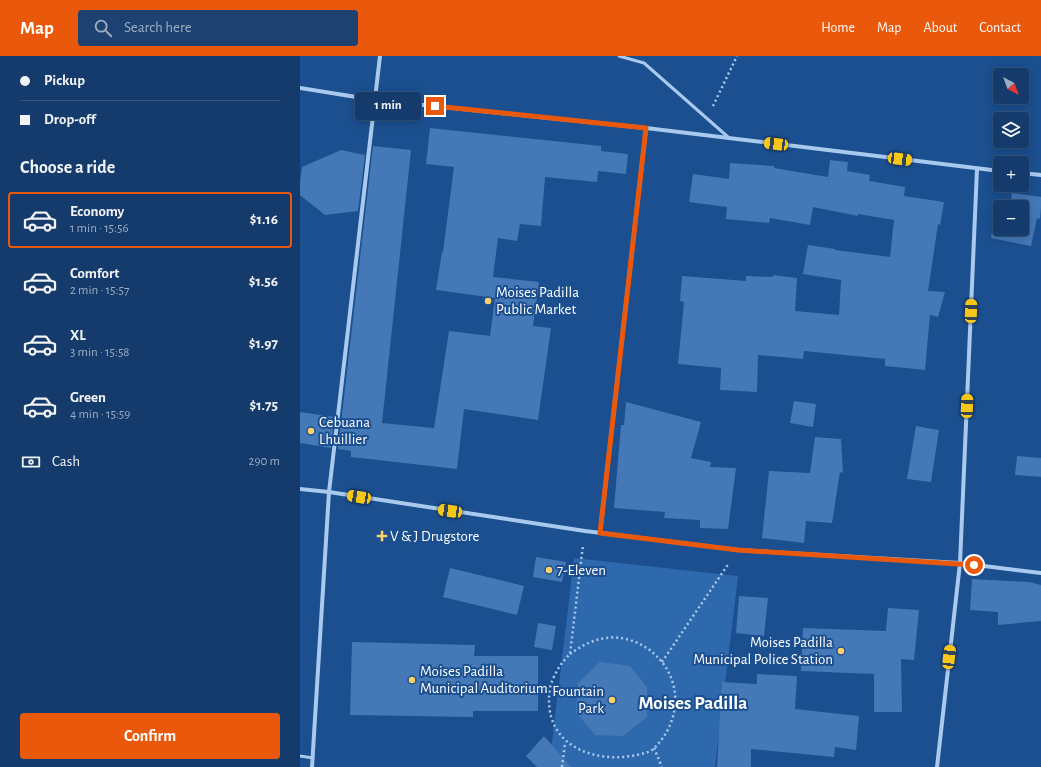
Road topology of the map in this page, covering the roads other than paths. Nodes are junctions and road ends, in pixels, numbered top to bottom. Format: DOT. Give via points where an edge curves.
graph roads {
  1 [pos="380,56"];
  2 [pos="619,56"];
  3 [pos="300,88"];
  4 [pos="375,100"];
  5 [pos="646,128"];
  6 [pos="730,138"];
  7 [pos="977,169"];
  8 [pos="993,170"];
  9 [pos="1029,174"];
  10 [pos="1041,175"];
  11 [pos="300,489"];
  12 [pos="329,492"];
  13 [pos="600,533"];
  14 [pos="960,564"];
  15 [pos="1041,573"];
  16 [pos="300,756"];
  17 [pos="313,758"];
  18 [pos="312,767"];
  19 [pos="937,767"];
  1 -- 4 [label="street"];
  2 -- 6 [label="lane" via="644,63"];
  3 -- 4 [label="street"];
  4 -- 5 [label="street"];
  4 -- 12 [label="street"];
  5 -- 6 [label="street"];
  5 -- 13 [label="street"];
  6 -- 7 [label="street"];
  7 -- 8 [label="street"];
  7 -- 14 [label="street"];
  9 -- 10 [label="street"];
  11 -- 12 [label="street"];
  12 -- 13 [label="street"];
  12 -- 17 [label="street"];
  13 -- 14 [label="street" via="738,550"];
  14 -- 15 [label="street"];
  14 -- 19 [label="street"];
  16 -- 17 [label="lane"];
  17 -- 18 [label="street"];
}
